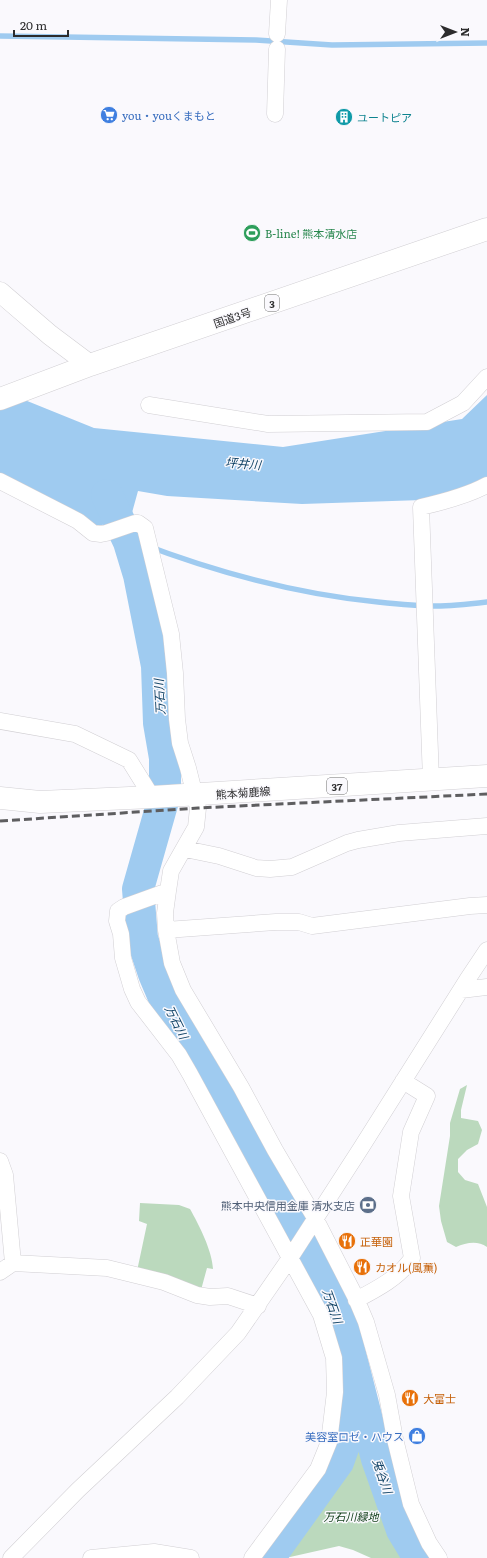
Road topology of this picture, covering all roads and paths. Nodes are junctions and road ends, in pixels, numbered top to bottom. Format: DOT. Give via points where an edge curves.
graph roads {
  1 [pos="279,0"];
  2 [pos="277,34"];
  3 [pos="277,49"];
  4 [pos="275,114"];
  5 [pos="487,229"];
  6 [pos="0,292"];
  7 [pos="90,365"];
  8 [pos="487,377"];
  9 [pos="0,399"];
  10 [pos="149,405"];
  11 [pos="0,481"];
  12 [pos="487,485"];
  13 [pos="0,721"];
  14 [pos="487,776"];
  15 [pos="431,780"];
  16 [pos="191,795"];
  17 [pos="152,797"];
  18 [pos="0,798"];
  19 [pos="487,826"];
  20 [pos="185,849"];
  21 [pos="163,893"];
  22 [pos="487,905"];
  23 [pos="166,930"];
  24 [pos="487,950"];
  25 [pos="487,987"];
  26 [pos="461,990"];
  27 [pos="403,1080"];
  28 [pos="0,1161"];
  29 [pos="313,1222"];
  30 [pos="292,1255"];
  31 [pos="13,1263"];
  32 [pos="0,1272"];
  33 [pos="356,1300"];
  34 [pos="258,1306"];
  35 [pos="11,1558"];
  36 [pos="91,1558"];
  37 [pos="191,1558"];
  38 [pos="252,1558"];
  39 [pos="439,1558"];
  1 -- 2 [label="street"];
  3 -- 4 [label="street"];
  5 -- 7 [label="main road, 国道3号 / 3"];
  6 -- 7 [label="street"];
  7 -- 9 [label="main road, 国道3号 / 3"];
  8 -- 10 [label="street" via="463,403 427,422 268,424"];
  11 -- 16 [label="street" via="78,521 92,533 106,533 135,523 145,528 170,634 175,673 176,719"];
  12 -- 15 [label="street" via="441,503 421,507"];
  13 -- 17 [label="street" via="75,734 129,760"];
  14 -- 15 [label="main road, 熊本菊鹿線 / 37"];
  15 -- 16 [label="main road, 熊本菊鹿線 / 37"];
  16 -- 17 [label="main road, 熊本菊鹿線 / 37"];
  16 -- 20 [label="street" via="198,808 196,827"];
  17 -- 18 [label="main road, 熊本菊鹿線 / 37" via="40,802"];
  19 -- 20 [label="street" via="399,833 358,840 292,867 270,869 256,868 219,856"];
  20 -- 21 [label="street" via="171,871"];
  21 -- 23 [label="street"];
  21 -- 30 [label="street" via="118,911 117,921 132,989 138,1002 179,1055"];
  22 -- 23 [label="street" via="312,926 299,922 276,922"];
  23 -- 29 [label="street" via="172,963 183,990 241,1087"];
  24 -- 26 [label="street"];
  25 -- 26 [label="street"];
  26 -- 27 [label="street"];
  27 -- 29 [label="street"];
  27 -- 33 [label="street" via="427,1096 411,1132 401,1196 412,1258 406,1268"];
  28 -- 31 [label="street" via="5,1174"];
  29 -- 30 [label="street"];
  29 -- 33 [label="street"];
  30 -- 34 [label="street"];
  30 -- 38 [label="street" via="321,1315 334,1358 335,1392 329,1442 318,1469"];
  31 -- 32 [label="street"];
  31 -- 34 [label="street" via="107,1268 164,1282 197,1295 228,1296"];
  33 -- 39 [label="street" via="366,1322 387,1395 394,1439 411,1504"];
  34 -- 35 [label="street" via="238,1333 201,1372"];
  36 -- 37 [label="street" via="154,1552"];
}
